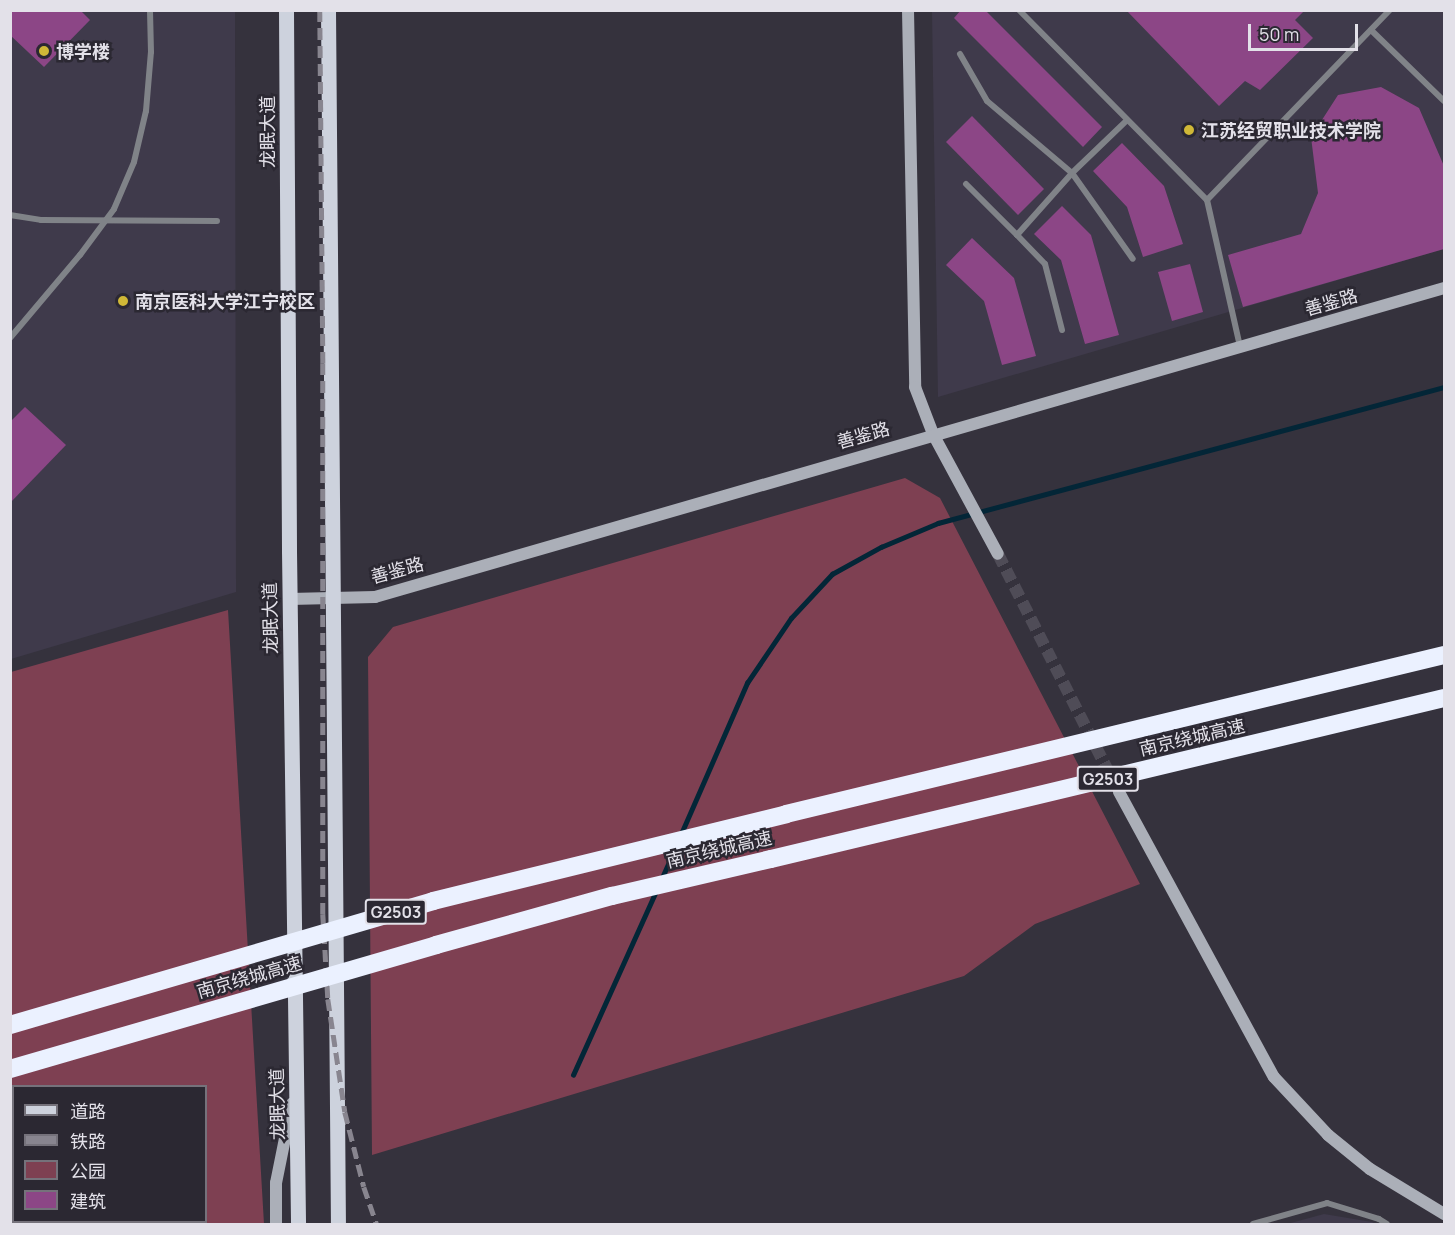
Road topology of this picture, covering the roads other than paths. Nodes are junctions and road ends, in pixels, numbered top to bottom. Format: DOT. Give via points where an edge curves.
graph roads {
  1 [pos="150,10"];
  2 [pos="286,10"];
  3 [pos="328,10"];
  4 [pos="908,10"];
  5 [pos="1019,10"];
  6 [pos="1390,10"];
  7 [pos="1371,30"];
  8 [pos="960,54"];
  9 [pos="1444,101"];
  10 [pos="1127,120"];
  11 [pos="1072,173"];
  12 [pos="966,184"];
  13 [pos="1207,200"];
  14 [pos="10,215"];
  15 [pos="106,221"];
  16 [pos="217,221"];
  17 [pos="1017,235"];
  18 [pos="1133,259"];
  19 [pos="1444,288"];
  20 [pos="1062,330"];
  21 [pos="10,338"];
  22 [pos="1240,347"];
  23 [pos="933,434"];
  24 [pos="998,554"];
  25 [pos="332,597"];
  26 [pos="290,599"];
  27 [pos="1444,655"];
  28 [pos="1444,699"];
  29 [pos="1119,792"];
  30 [pos="10,1025"];
  31 [pos="10,1068"];
  32 [pos="296,1082"];
  33 [pos="1444,1214"];
  34 [pos="276,1224"];
  35 [pos="298,1224"];
  36 [pos="338,1224"];
  37 [pos="1253,1224"];
  38 [pos="1387,1224"];
  1 -- 15 [label="lane" via="146,111 134,162"];
  2 -- 26 [label="main road, 龙眠大道"];
  3 -- 25 [label="main road"];
  4 -- 23 [label="street" via="915,387"];
  5 -- 10 [label="lane"];
  6 -- 7 [label="lane"];
  7 -- 9 [label="lane"];
  7 -- 13 [label="lane"];
  8 -- 11 [label="lane" via="987,101"];
  10 -- 11 [label="lane"];
  10 -- 13 [label="lane"];
  11 -- 17 [label="lane"];
  11 -- 18 [label="lane"];
  12 -- 17 [label="lane"];
  13 -- 22 [label="lane"];
  14 -- 15 [label="lane" via="41,220"];
  15 -- 16 [label="lane"];
  15 -- 21 [label="lane"];
  17 -- 20 [label="lane" via="1045,264"];
  19 -- 22 [label="street, 善鉴路"];
  22 -- 23 [label="street, 善鉴路"];
  23 -- 24 [label="street"];
  23 -- 25 [label="street, 善鉴路" via="375,597"];
  25 -- 26 [label="street, 善鉴路"];
  25 -- 36 [label="main road"];
  26 -- 32 [label="main road, 龙眠大道"];
  27 -- 30 [label="highway, 南京绕城高速 / G2503, bridge" via="434,901"];
  28 -- 31 [label="highway, 南京绕城高速 / G2503, bridge" via="612,896"];
  29 -- 33 [label="street" via="1274,1077 1333,1140 1371,1169"];
  32 -- 34 [label="street" via="276,1183"];
  32 -- 35 [label="main road, 龙眠大道"];
  37 -- 38 [label="lane" via="1327,1203"];
}
